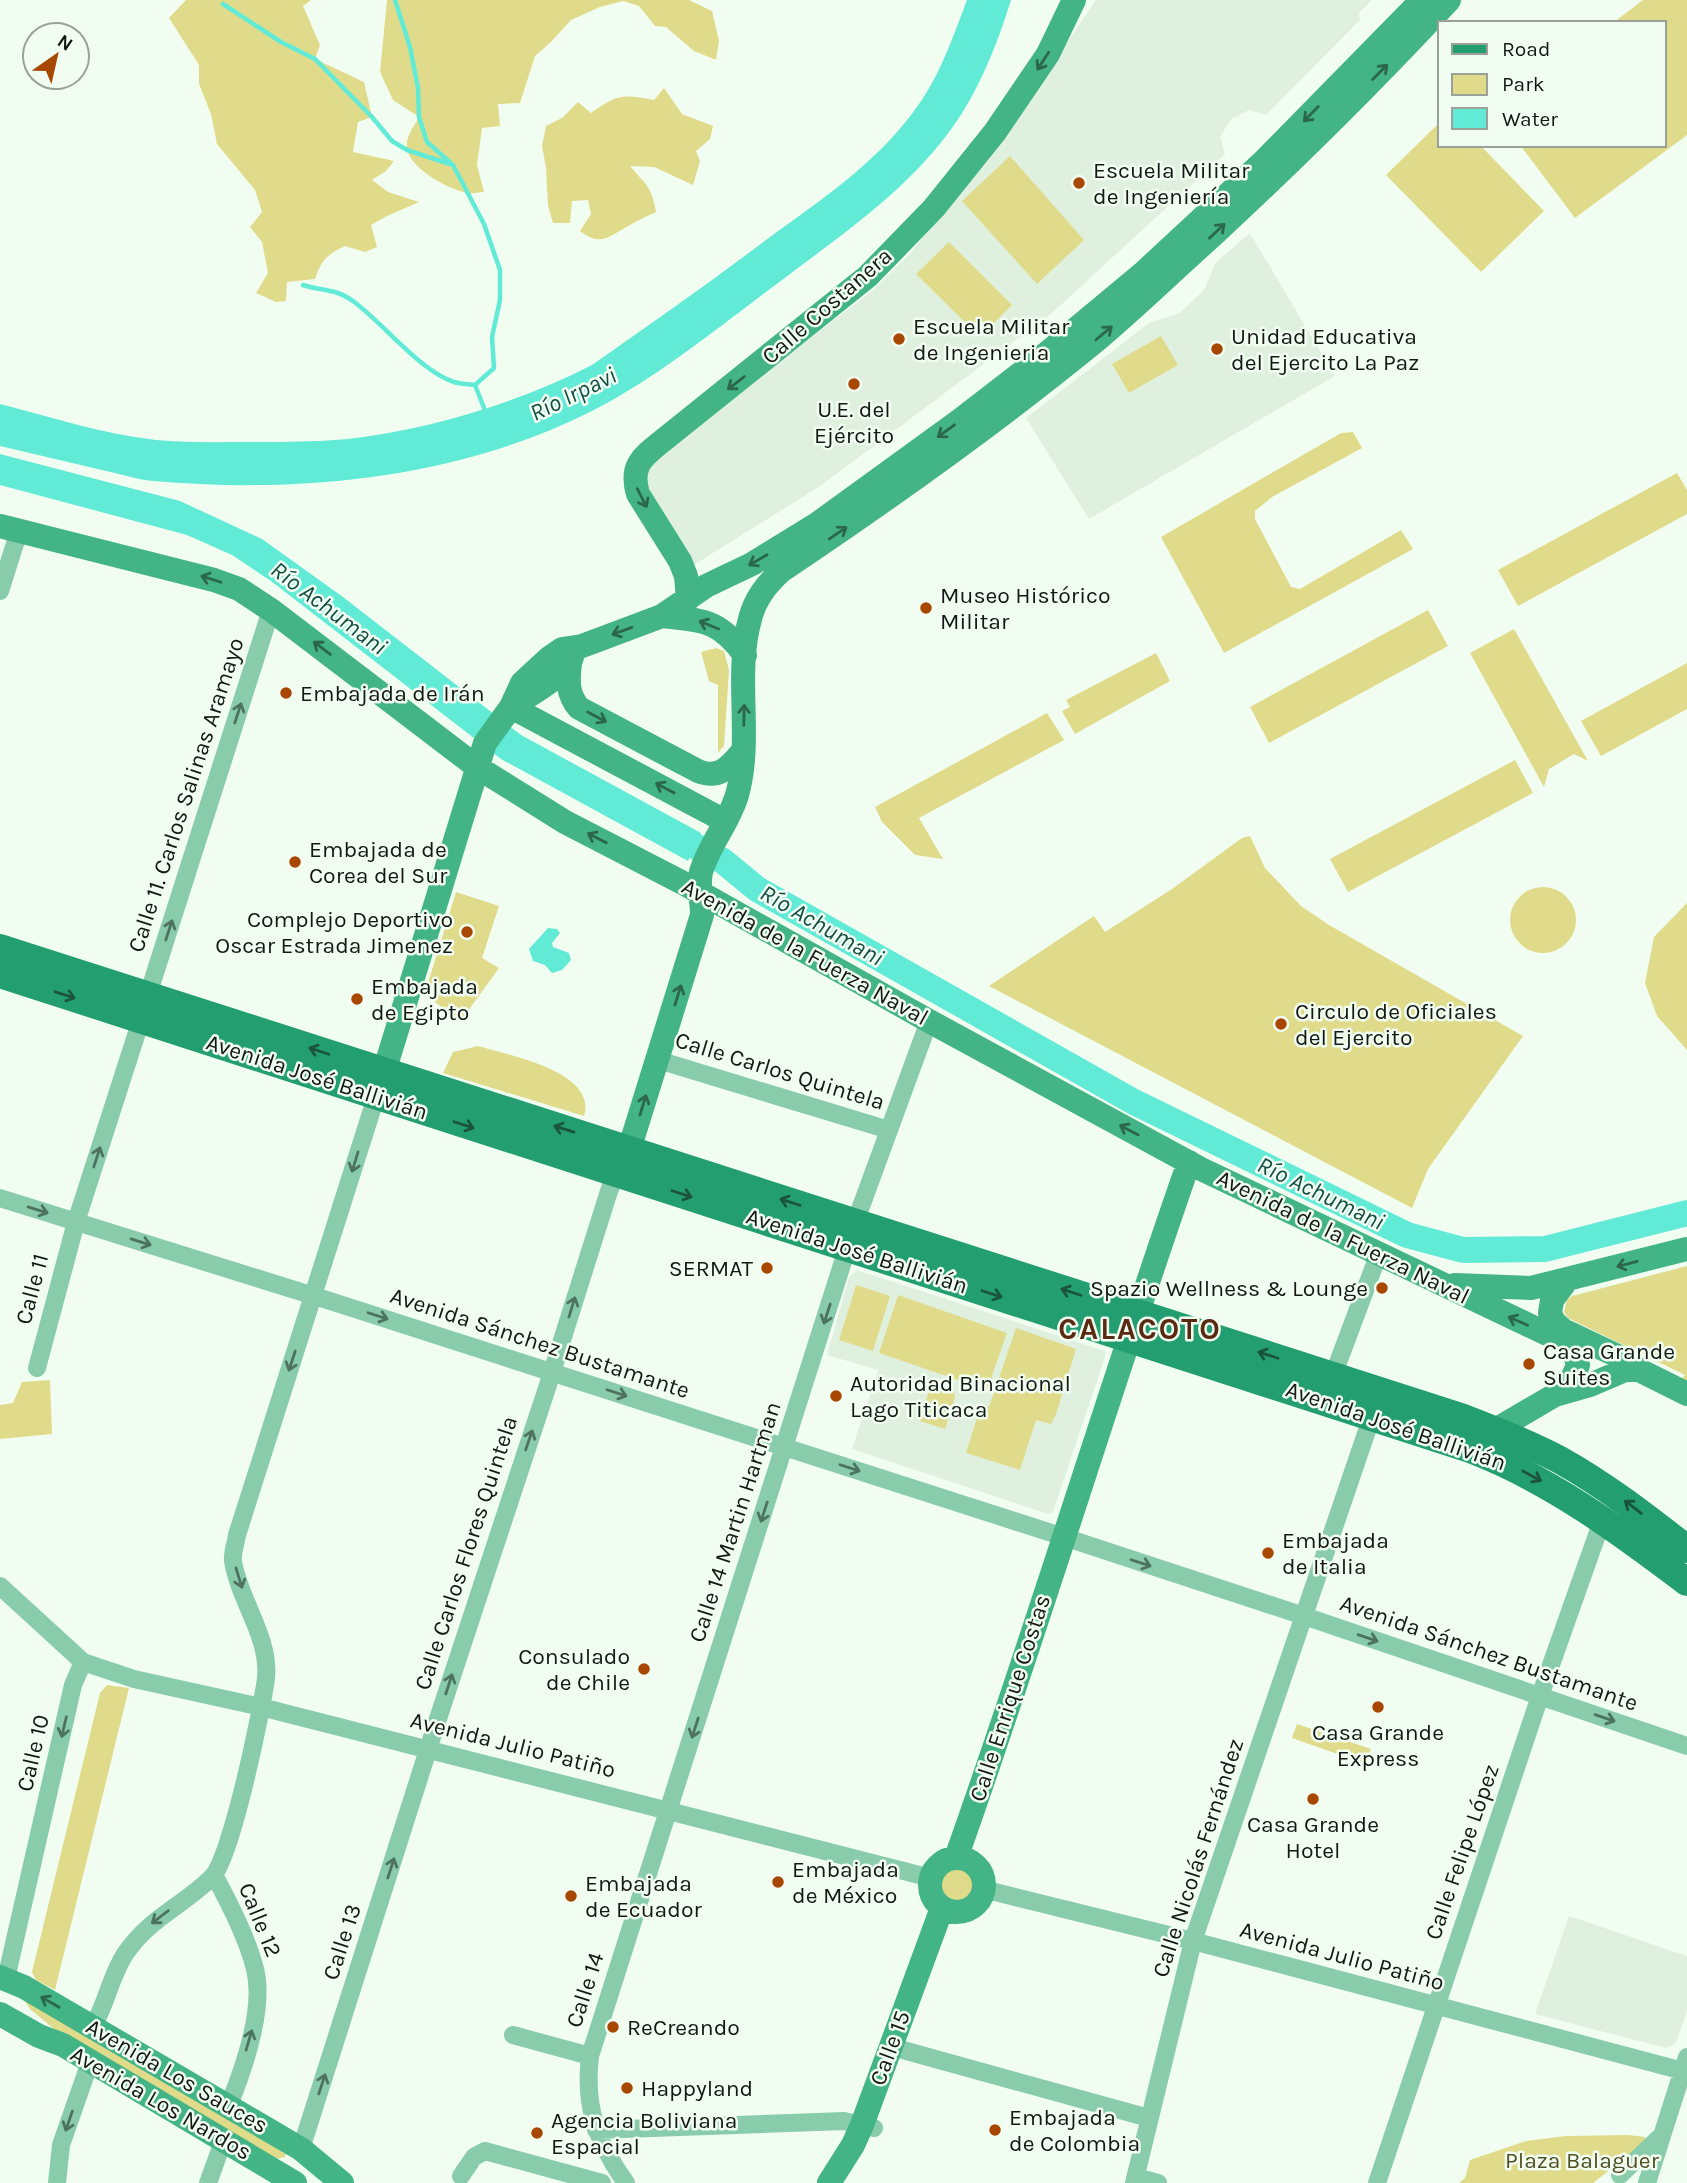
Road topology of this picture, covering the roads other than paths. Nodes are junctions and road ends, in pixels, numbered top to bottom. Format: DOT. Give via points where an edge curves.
graph roads {
  1 [pos="1074,0"];
  2 [pos="1422,0"];
  3 [pos="1449,0"];
  4 [pos="1161,270"];
  5 [pos="1006,398"];
  6 [pos="10,528"];
  7 [pos="0,591"];
  8 [pos="688,599"];
  9 [pos="271,610"];
  10 [pos="662,616"];
  11 [pos="576,654"];
  12 [pos="745,655"];
  13 [pos="508,711"];
  14 [pos="477,751"];
  15 [pos="743,751"];
  16 [pos="720,830"];
  17 [pos="701,884"];
  18 [pos="0,948"];
  19 [pos="0,974"];
  20 [pos="145,1008"];
  21 [pos="929,1021"];
  22 [pos="658,1060"];
  23 [pos="380,1084"];
  24 [pos="889,1130"];
  25 [pos="623,1161"];
  26 [pos="1195,1166"];
  27 [pos="0,1198"];
  28 [pos="76,1222"];
  29 [pos="851,1236"];
  30 [pos="1687,1249"];
  31 [pos="1379,1253"];
  32 [pos="1567,1280"];
  33 [pos="1448,1284"];
  34 [pos="313,1296"];
  35 [pos="1139,1328"];
  36 [pos="37,1368"];
  37 [pos="1639,1370"];
  38 [pos="552,1373"];
  39 [pos="1333,1376"];
  40 [pos="1302,1393"];
  41 [pos="1687,1394"];
  42 [pos="1555,1395"];
  43 [pos="1372,1416"];
  44 [pos="1495,1430"];
  45 [pos="785,1447"];
  46 [pos="1603,1518"];
  47 [pos="1070,1539"];
  48 [pos="1687,1549"];
  49 [pos="1687,1582"];
  50 [pos="0,1587"];
  51 [pos="1304,1616"];
  52 [pos="83,1662"];
  53 [pos="1540,1696"];
  54 [pos="261,1707"];
  55 [pos="1687,1746"];
  56 [pos="428,1749"];
  57 [pos="668,1810"];
  58 [pos="961,1859"];
  59 [pos="214,1875"];
  60 [pos="931,1878"];
  61 [pos="984,1889"];
  62 [pos="947,1910"];
  63 [pos="1193,1941"];
  64 [pos="3,1998"];
  65 [pos="1435,2007"];
  66 [pos="93,2026"];
  67 [pos="513,2035"];
  68 [pos="903,2050"];
  69 [pos="590,2056"];
  70 [pos="90,2062"];
  71 [pos="1685,2067"];
  72 [pos="229,2105"];
  73 [pos="1149,2118"];
  74 [pos="868,2126"];
  75 [pos="596,2130"];
  76 [pos="1661,2136"];
  77 [pos="225,2140"];
  78 [pos="301,2149"];
  79 [pos="461,2176"];
  80 [pos="1614,2179"];
  81 [pos="1135,2180"];
  82 [pos="292,2182"];
  83 [pos="57,2183"];
  84 [pos="208,2183"];
  85 [pos="342,2183"];
  86 [pos="602,2183"];
  87 [pos="626,2183"];
  88 [pos="829,2183"];
  89 [pos="845,2183"];
  90 [pos="1158,2183"];
  91 [pos="1377,2183"];
  92 [pos="1646,2183"];
  1 -- 8 [label="main road, Calle Costanera, one-way" via="1041,65 934,208 868,276 640,461 634,482 638,494 680,561 687,576"];
  2 -- 4 [label="main road, one-way"];
  4 -- 3 [label="main road, one-way" via="1314,138"];
  4 -- 5 [label="main road"];
  5 -- 8 [label="main road, one-way" via="817,524"];
  12 -- 5 [label="main road, one-way" via="755,602 772,579 933,466"];
  6 -- 7 [label="street"];
  9 -- 6 [label="main road, Avenida de la Fuerza Naval, one-way" via="239,589 214,580"];
  8 -- 10 [label="main road"];
  14 -- 9 [label="main road, Avenida de la Fuerza Naval, one-way"];
  20 -- 9 [label="street, Calle 11. Carlos Salinas Aramayo, one-way"];
  10 -- 11 [label="main road, one-way"];
  12 -- 10 [label="main road, one-way" via="713,624"];
  11 -- 13 [label="main road" via="562,649 535,669"];
  11 -- 15 [label="main road, one-way" via="568,680 579,708 707,775 721,773"];
  15 -- 12 [label="main road, one-way"];
  13 -- 14 [label="main road"];
  16 -- 13 [label="main road, one-way"];
  17 -- 14 [label="main road, Avenida de la Fuerza Naval, one-way" via="565,822"];
  14 -- 23 [label="main road"];
  15 -- 16 [label="main road" via="737,796"];
  16 -- 17 [label="main road"];
  17 -- 21 [label="main road, Avenida de la Fuerza Naval"];
  22 -- 17 [label="main road, one-way" via="702,915"];
  18 -- 20 [label="main road, Avenida José Ballivián"];
  19 -- 20 [label="main road, Avenida José Ballivián, one-way"];
  20 -- 23 [label="main road, Avenida José Ballivián"];
  28 -- 20 [label="street, Calle 11. Carlos Salinas Aramayo, one-way"];
  21 -- 24 [label="street, Calle 14 Martin Hartman"];
  26 -- 21 [label="main road, Avenida de la Fuerza Naval, one-way"];
  22 -- 24 [label="street, Calle Carlos Quintela"];
  25 -- 22 [label="main road, one-way"];
  23 -- 25 [label="main road, Avenida José Ballivián"];
  23 -- 34 [label="street, Calle 12, one-way"];
  24 -- 29 [label="street, Calle 14 Martin Hartman"];
  25 -- 29 [label="main road, Avenida José Ballivián"];
  38 -- 25 [label="street, Calle Carlos Flores Quintela, one-way" via="609,1191"];
  26 -- 31 [label="main road, Avenida de la Fuerza Naval"];
  26 -- 35 [label="main road"];
  27 -- 28 [label="street, Avenida Sánchez Bustamante, one-way"];
  28 -- 34 [label="street, Avenida Sánchez Bustamante, one-way"];
  28 -- 36 [label="street, Calle 11"];
  29 -- 35 [label="main road, Avenida José Ballivián"];
  29 -- 45 [label="street, Calle 14 Martin Hartman, one-way"];
  30 -- 32 [label="main road, one-way"];
  31 -- 33 [label="main road, Avenida de la Fuerza Naval"];
  31 -- 39 [label="street"];
  32 -- 33 [label="main road" via="1531,1288"];
  32 -- 37 [label="main road" via="1552,1300 1554,1322"];
  42 -- 33 [label="main road, Avenida de la Fuerza Naval, one-way" via="1572,1379 1578,1365 1569,1346"];
  34 -- 38 [label="street, Avenida Sánchez Bustamante, one-way"];
  34 -- 54 [label="street, Calle 12, one-way" via="233,1559 261,1642 266,1675"];
  39 -- 35 [label="main road, Avenida José Ballivián, one-way"];
  35 -- 40 [label="main road, Avenida José Ballivián"];
  35 -- 47 [label="main road, Calle Enrique Costas"];
  37 -- 41 [label="main road"];
  37 -- 42 [label="main road" via="1625,1370"];
  38 -- 45 [label="street, Avenida Sánchez Bustamante, one-way"];
  56 -- 38 [label="street, Calle Carlos Flores Quintela, one-way"];
  39 -- 44 [label="main road, Avenida José Ballivián"];
  40 -- 43 [label="main road, Avenida José Ballivián"];
  40 -- 44 [label="main road" via="1318,1388 1476,1437"];
  42 -- 44 [label="main road"];
  43 -- 46 [label="main road, Avenida José Ballivián, one-way" via="1508,1464"];
  43 -- 51 [label="street, Calle Nicolás Fernández"];
  48 -- 44 [label="main road, Avenida José Ballivián, one-way" via="1598,1483"];
  45 -- 47 [label="street, Avenida Sánchez Bustamante, one-way"];
  45 -- 57 [label="street, Calle 14 Martin Hartman, one-way"];
  46 -- 49 [label="main road, Avenida José Ballivián"];
  46 -- 53 [label="street, Calle Felipe López"];
  47 -- 51 [label="street, Avenida Sánchez Bustamante, one-way"];
  47 -- 58 [label="main road, Calle Enrique Costas" via="987,1770"];
  50 -- 52 [label="street"];
  51 -- 53 [label="street, Avenida Sánchez Bustamante, one-way"];
  51 -- 63 [label="street, Calle Nicolás Fernández"];
  52 -- 54 [label="street, Avenida Julio Patiño" via="134,1679"];
  52 -- 64 [label="street, Calle 10, one-way" via="73,1685"];
  53 -- 55 [label="street, Avenida Sánchez Bustamante, one-way"];
  53 -- 65 [label="street, Calle Felipe López"];
  54 -- 56 [label="street, Avenida Julio Patiño"];
  54 -- 59 [label="street, Calle 12" via="229,1838"];
  56 -- 57 [label="street, Avenida Julio Patiño"];
  78 -- 56 [label="street, Calle 13, one-way"];
  57 -- 60 [label="street, Avenida Julio Patiño"];
  57 -- 69 [label="street, Calle 14"];
  58 -- 60 [label="main road" via="940,1864"];
  58 -- 61 [label="main road" via="978,1869"];
  59 -- 66 [label="street, Calle 12, one-way" via="145,1928 112,1976"];
  72 -- 59 [label="street, Calle 12, one-way" via="254,2025 258,1996 255,1970"];
  60 -- 62 [label="main road" via="931,1894"];
  61 -- 62 [label="main road" via="969,1909"];
  61 -- 63 [label="street, Avenida Julio Patiño"];
  62 -- 68 [label="main road, Calle 15"];
  62 -- 74 [label="main road, Calle 15"];
  63 -- 65 [label="street, Avenida Julio Patiño"];
  63 -- 73 [label="street, Calle Nicolás Fernández"];
  66 -- 64 [label="main road, Avenida Los Sauces, one-way" via="24,1987"];
  64 -- 70 [label="main road, Avenida Los Nardos"];
  65 -- 71 [label="street, Avenida Julio Patiño"];
  65 -- 91 [label="street, Calle Felipe López"];
  66 -- 72 [label="main road, Avenida Los Sauces"];
  67 -- 69 [label="street"];
  68 -- 73 [label="street"];
  68 -- 74 [label="main road, Calle 15"];
  69 -- 75 [label="street, Calle 14" via="587,2078"];
  70 -- 77 [label="main road, Avenida Los Nardos"];
  70 -- 83 [label="street, one-way" via="61,2145"];
  71 -- 76 [label="street"];
  72 -- 78 [label="main road, Avenida Los Sauces"];
  73 -- 81 [label="street, Calle Nicolás Fernández"];
  74 -- 75 [label="street" via="844,2121"];
  74 -- 88 [label="main road, Calle 15"];
  74 -- 89 [label="main road, Calle 15" via="857,2164"];
  75 -- 87 [label="street, Calle 14"];
  76 -- 80 [label="street"];
  76 -- 92 [label="street"];
  77 -- 82 [label="main road, Avenida Los Nardos"];
  77 -- 84 [label="street"];
  78 -- 82 [label="main road"];
  78 -- 85 [label="main road, Avenida Los Sauces"];
  79 -- 86 [label="street" via="474,2157 485,2151"];
  80 -- 92 [label="street" via="1633,2174"];
  81 -- 90 [label="street"];
}
